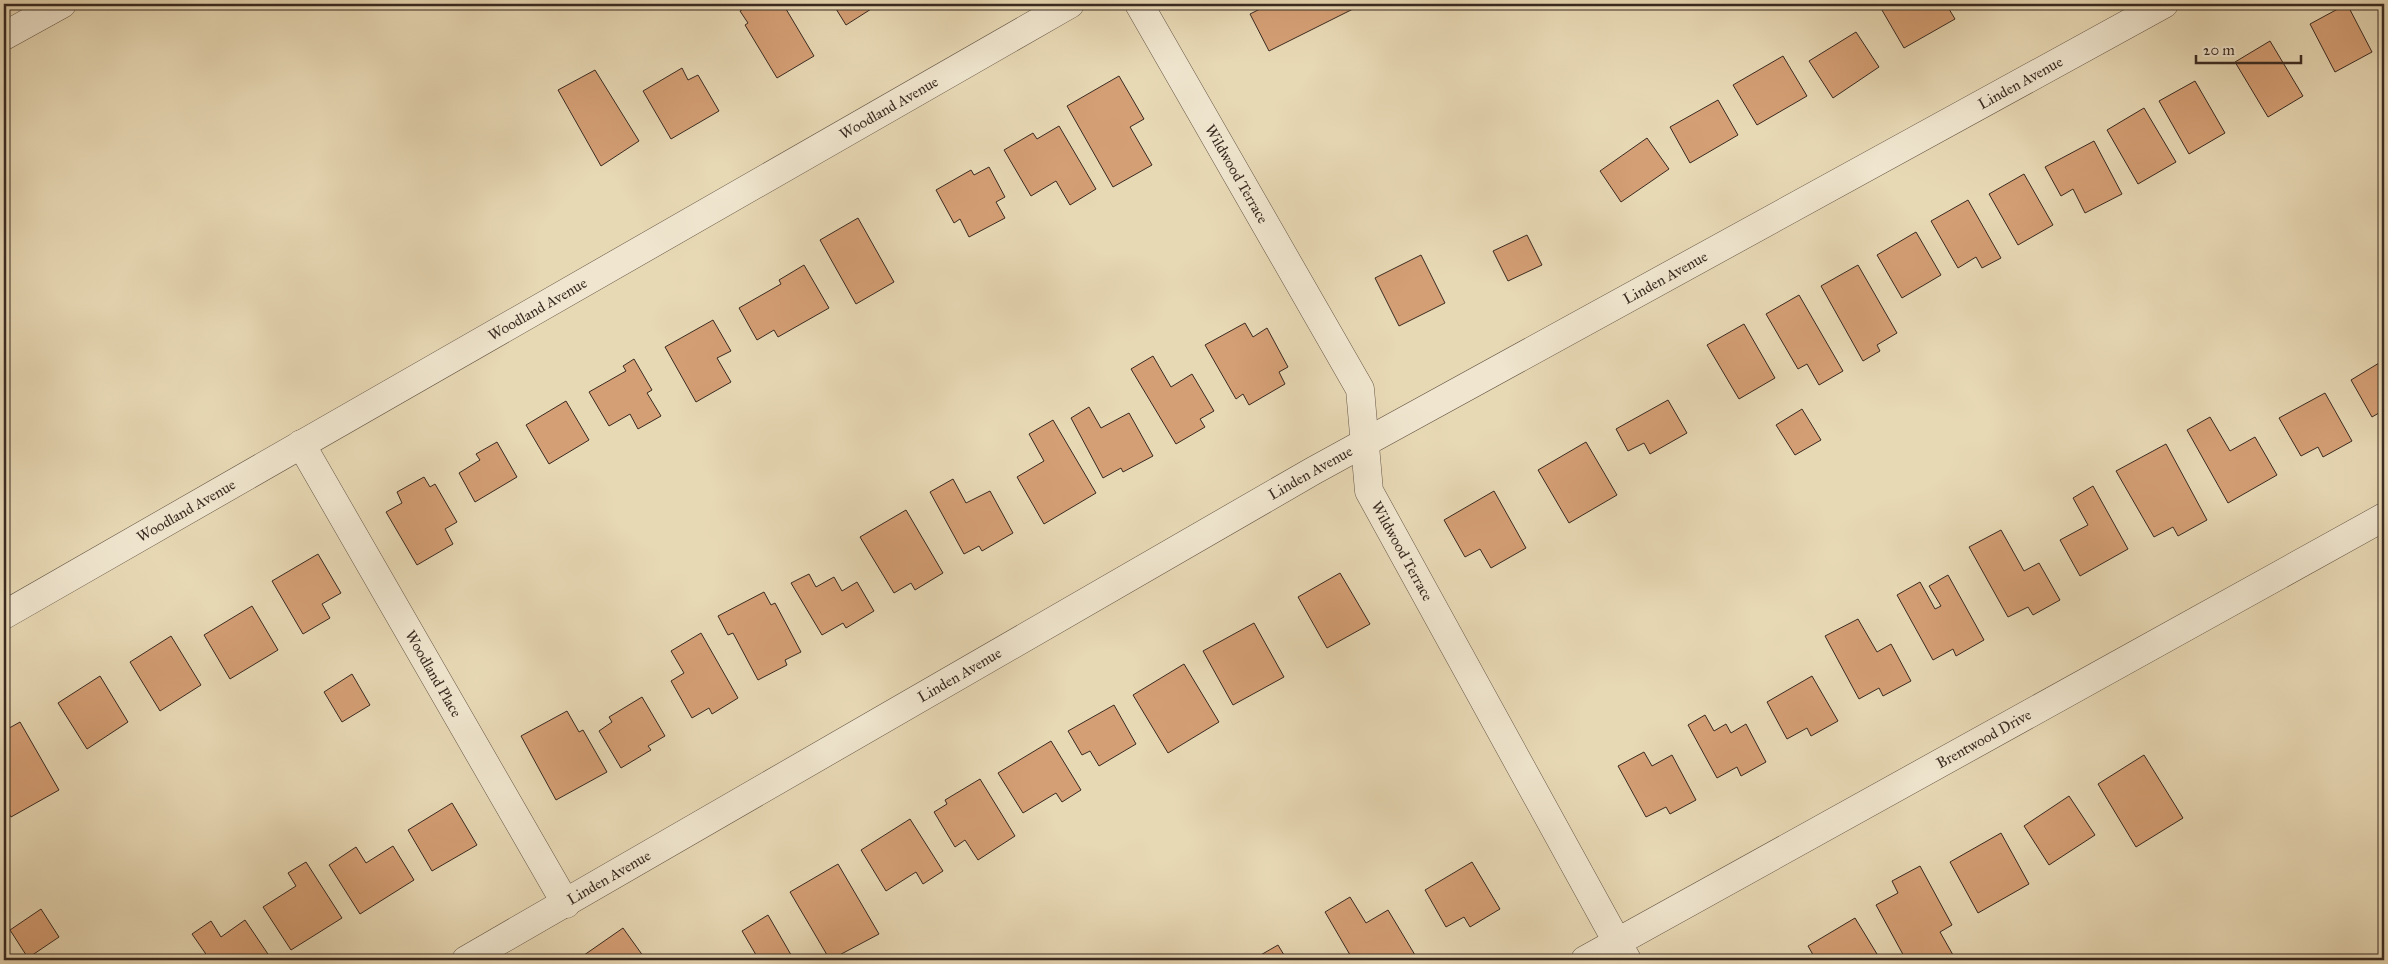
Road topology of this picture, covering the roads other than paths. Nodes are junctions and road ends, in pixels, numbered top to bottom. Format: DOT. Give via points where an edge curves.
graph roads {
  1 [pos="62,4"];
  2 [pos="1070,4"];
  3 [pos="1139,4"];
  4 [pos="2164,4"];
  5 [pos="4,36"];
  6 [pos="1365,443"];
  7 [pos="301,444"];
  8 [pos="2384,516"];
  9 [pos="4,614"];
  10 [pos="566,904"];
  11 [pos="1622,951"];
  12 [pos="466,960"];
  13 [pos="1585,960"];
  1 -- 5 [label="street"];
  2 -- 7 [label="street, Woodland Avenue"];
  3 -- 6 [label="street, Wildwood Terrace" via="1360,389"];
  4 -- 6 [label="street, Linden Avenue"];
  6 -- 10 [label="street, Linden Avenue"];
  6 -- 11 [label="street, Wildwood Terrace" via="1369,491"];
  7 -- 9 [label="street, Woodland Avenue"];
  7 -- 10 [label="street, Woodland Place"];
  8 -- 11 [label="street, Brentwood Drive"];
  10 -- 12 [label="street, Linden Avenue"];
  11 -- 13 [label="street, Brentwood Drive"];
}
